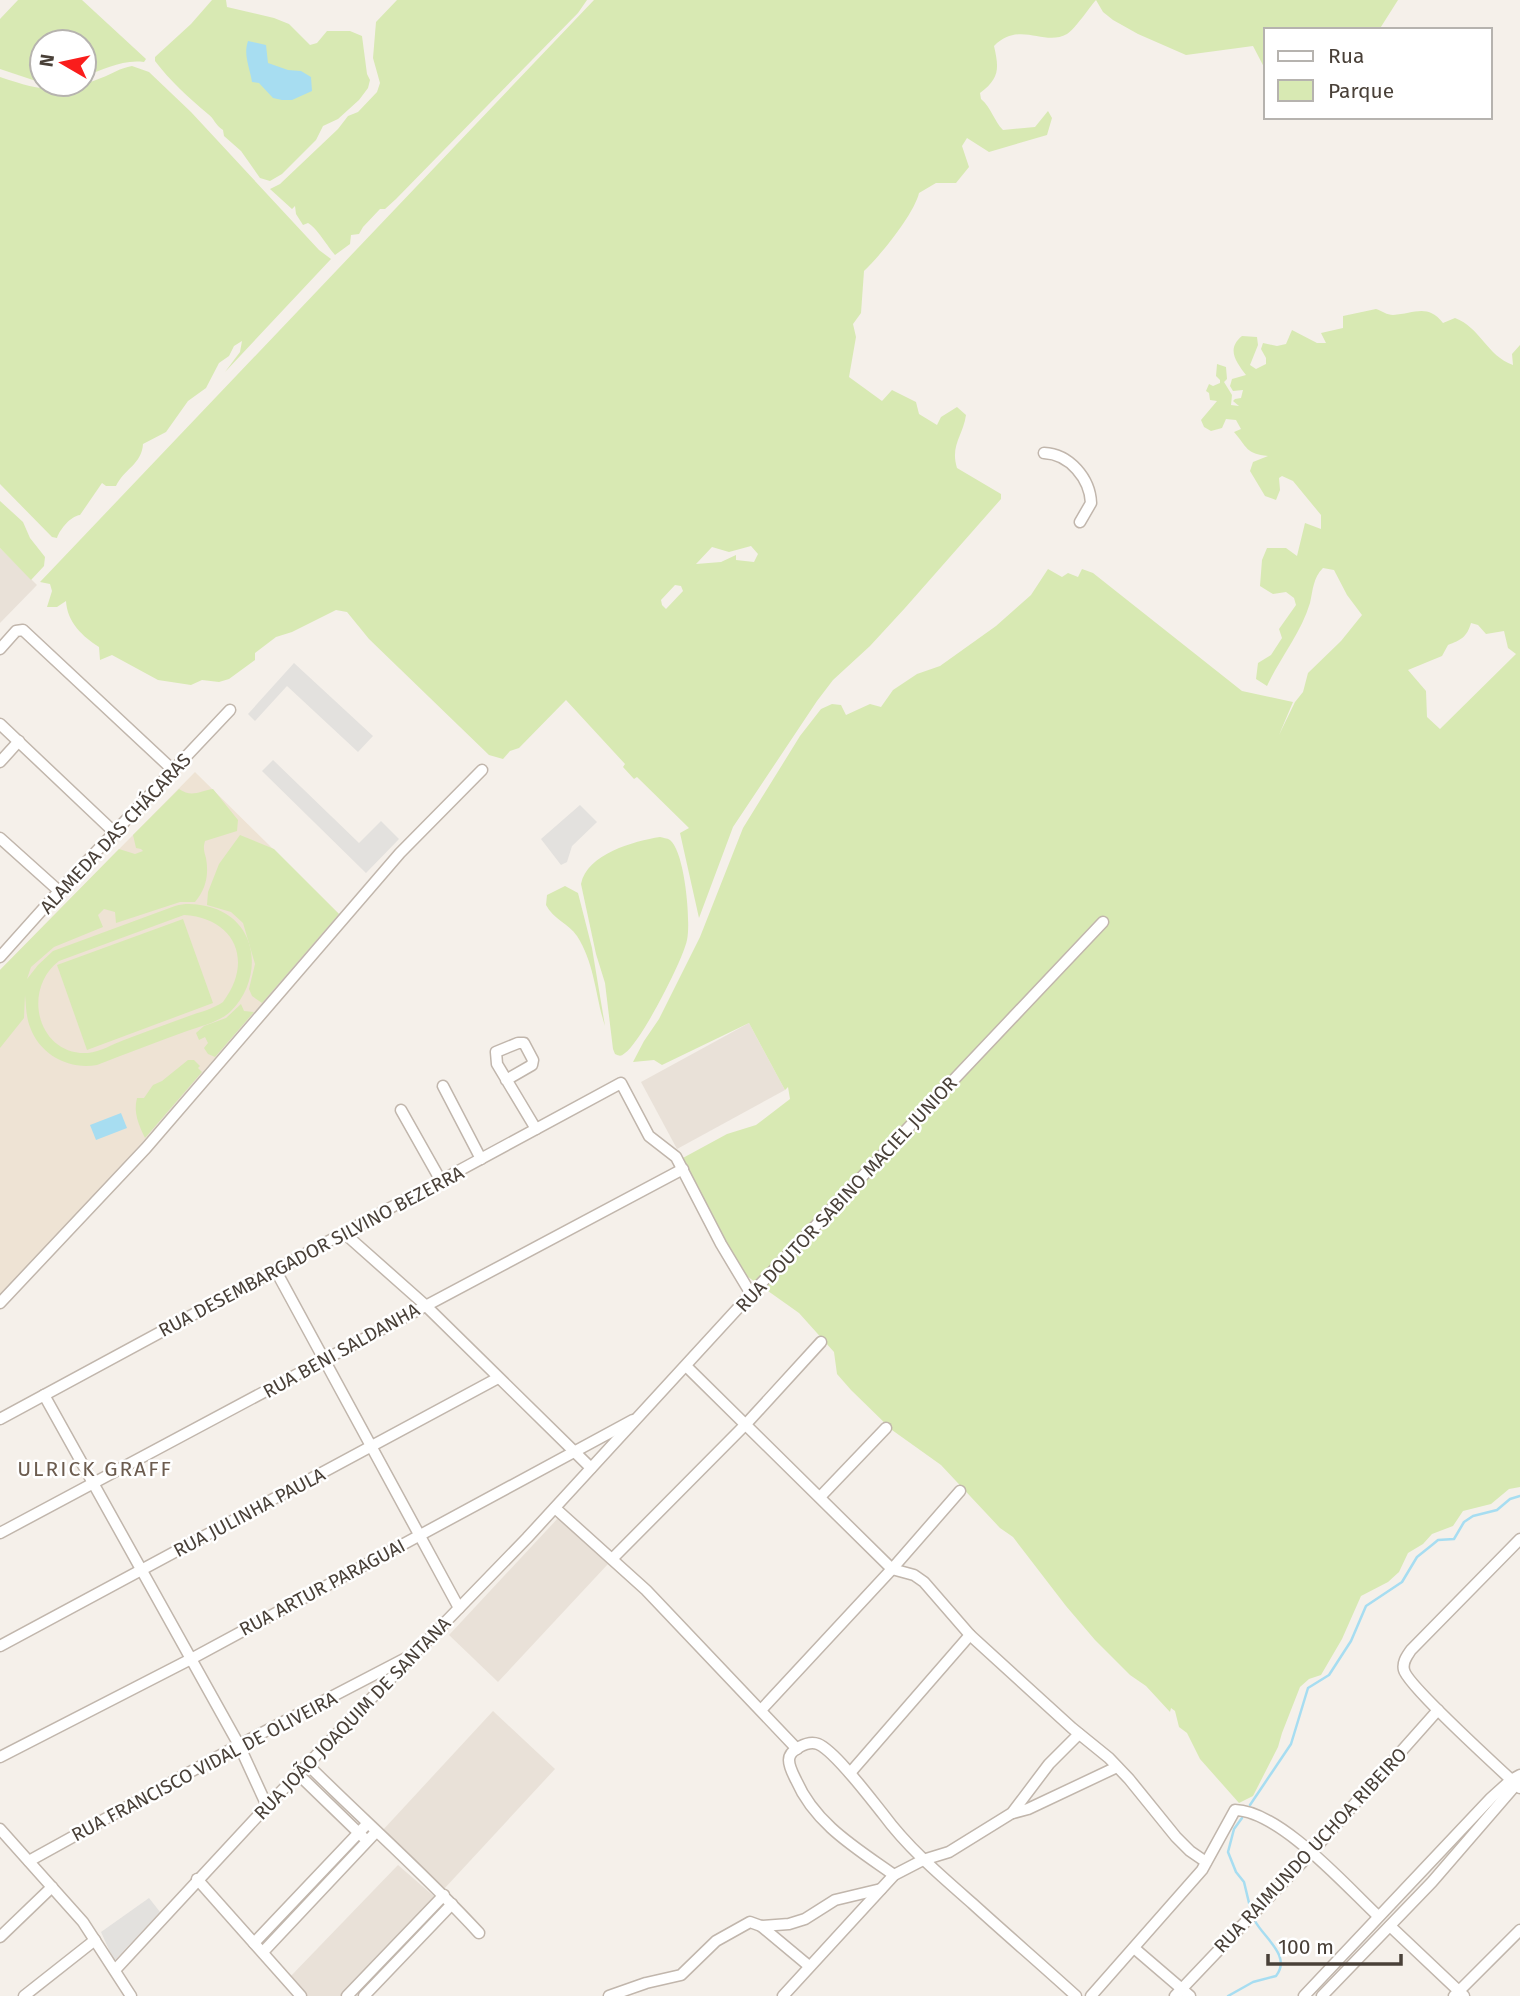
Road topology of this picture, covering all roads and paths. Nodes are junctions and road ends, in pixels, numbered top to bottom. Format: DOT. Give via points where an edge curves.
graph roads {
  1 [pos="1044,453"];
  2 [pos="1080,522"];
  3 [pos="0,649"];
  4 [pos="230,710"];
  5 [pos="0,724"];
  6 [pos="19,741"];
  7 [pos="0,762"];
  8 [pos="482,770"];
  9 [pos="174,771"];
  10 [pos="114,832"];
  11 [pos="0,838"];
  12 [pos="59,891"];
  13 [pos="1104,922"];
  14 [pos="1,954"];
  15 [pos="506,1080"];
  16 [pos="443,1086"];
  17 [pos="401,1110"];
  18 [pos="536,1129"];
  19 [pos="481,1159"];
  20 [pos="683,1170"];
  21 [pos="441,1181"];
  22 [pos="344,1234"];
  23 [pos="276,1270"];
  24 [pos="751,1294"];
  25 [pos="0,1303"];
  26 [pos="424,1304"];
  27 [pos="821,1342"];
  28 [pos="324,1359"];
  29 [pos="686,1366"];
  30 [pos="498,1378"];
  31 [pos="44,1395"];
  32 [pos="643,1414"];
  33 [pos="0,1419"];
  34 [pos="746,1424"];
  35 [pos="886,1428"];
  36 [pos="371,1447"];
  37 [pos="573,1452"];
  38 [pos="592,1468"];
  39 [pos="93,1483"];
  40 [pos="960,1491"];
  41 [pos="820,1497"];
  42 [pos="555,1508"];
  43 [pos="0,1533"];
  44 [pos="419,1535"];
  45 [pos="1520,1539"];
  46 [pos="613,1558"];
  47 [pos="892,1570"];
  48 [pos="140,1571"];
  49 [pos="459,1608"];
  50 [pos="970,1635"];
  51 [pos="0,1646"];
  52 [pos="416,1652"];
  53 [pos="191,1659"];
  54 [pos="761,1710"];
  55 [pos="1438,1710"];
  56 [pos="1079,1734"];
  57 [pos="239,1745"];
  58 [pos="797,1749"];
  59 [pos="0,1757"];
  60 [pos="307,1764"];
  61 [pos="1117,1767"];
  62 [pos="850,1773"];
  63 [pos="298,1774"];
  64 [pos="1518,1782"];
  65 [pos="267,1806"];
  66 [pos="1012,1813"];
  67 [pos="363,1828"];
  68 [pos="2,1835"];
  69 [pos="372,1837"];
  70 [pos="1311,1853"];
  71 [pos="923,1860"];
  72 [pos="29,1861"];
  73 [pos="1206,1862"];
  74 [pos="894,1875"];
  75 [pos="197,1879"];
  76 [pos="52,1887"];
  77 [pos="881,1888"];
  78 [pos="444,1895"];
  79 [pos="452,1904"];
  80 [pos="1375,1920"];
  81 [pos="761,1926"];
  82 [pos="1387,1929"];
  83 [pos="1520,1930"];
  84 [pos="479,1933"];
  85 [pos="0,1937"];
  86 [pos="95,1940"];
  87 [pos="254,1942"];
  88 [pos="1134,1948"];
  89 [pos="263,1952"];
  90 [pos="809,1966"];
  91 [pos="115,1970"];
  92 [pos="1182,1994"];
  93 [pos="1459,1994"];
  94 [pos="24,1996"];
  95 [pos="131,1996"];
  96 [pos="301,1996"];
  97 [pos="347,1996"];
  98 [pos="364,1996"];
  99 [pos="609,1996"];
  100 [pos="783,1996"];
  101 [pos="1076,1996"];
  102 [pos="1091,1996"];
  103 [pos="1304,1996"];
  104 [pos="1322,1996"];
  1 -- 2 [label="street" via="1064,459 1087,485 1091,503"];
  3 -- 9 [label="street" via="23,630"];
  4 -- 9 [label="street, ALAMEDA DAS CHÁCARAS"];
  5 -- 6 [label="street"];
  6 -- 7 [label="street"];
  6 -- 10 [label="street"];
  8 -- 25 [label="street" via="400,853 146,1148"];
  9 -- 10 [label="street, ALAMEDA DAS CHÁCARAS"];
  10 -- 12 [label="street, ALAMEDA DAS CHÁCARAS"];
  11 -- 12 [label="street"];
  12 -- 14 [label="street, ALAMEDA DAS CHÁCARAS"];
  13 -- 24 [label="street, RUA DOUTOR SABINO MACIEL JUNIOR"];
  15 -- 18 [label="street"];
  16 -- 19 [label="street"];
  17 -- 21 [label="street"];
  18 -- 19 [label="street, RUA DESEMBARGADOR SILVINO BEZERRA"];
  18 -- 20 [label="street, RUA DESEMBARGADOR SILVINO BEZERRA" via="621,1083 649,1136 676,1157"];
  19 -- 21 [label="street, RUA DESEMBARGADOR SILVINO BEZERRA"];
  20 -- 24 [label="street"];
  20 -- 26 [label="street, RUA BENI SALDANHA"];
  21 -- 22 [label="street, RUA DESEMBARGADOR SILVINO BEZERRA"];
  22 -- 23 [label="street, RUA DESEMBARGADOR SILVINO BEZERRA"];
  22 -- 26 [label="street"];
  23 -- 28 [label="street"];
  23 -- 31 [label="street, RUA DESEMBARGADOR SILVINO BEZERRA"];
  24 -- 29 [label="street, RUA DOUTOR SABINO MACIEL JUNIOR"];
  26 -- 28 [label="street, RUA BENI SALDANHA"];
  26 -- 30 [label="street"];
  27 -- 34 [label="street"];
  28 -- 36 [label="street"];
  28 -- 39 [label="street, RUA BENI SALDANHA"];
  29 -- 32 [label="street, RUA DOUTOR SABINO MACIEL JUNIOR"];
  29 -- 34 [label="street"];
  30 -- 36 [label="street, RUA JULINHA PAULA"];
  30 -- 37 [label="street"];
  31 -- 33 [label="street, RUA DESEMBARGADOR SILVINO BEZERRA"];
  31 -- 39 [label="street"];
  32 -- 37 [label="street, RUA ARTUR PARAGUAI"];
  32 -- 38 [label="street, RUA DOUTOR SABINO MACIEL JUNIOR"];
  34 -- 41 [label="street"];
  34 -- 46 [label="street"];
  35 -- 41 [label="street"];
  36 -- 44 [label="street"];
  36 -- 48 [label="street, RUA JULINHA PAULA"];
  37 -- 38 [label="street"];
  37 -- 44 [label="street, RUA ARTUR PARAGUAI"];
  38 -- 42 [label="street, RUA JOÃO JOAQUIM DE SANTANA"];
  39 -- 43 [label="street, RUA BENI SALDANHA"];
  39 -- 48 [label="street"];
  40 -- 47 [label="street"];
  41 -- 47 [label="street"];
  42 -- 46 [label="street"];
  42 -- 49 [label="street, RUA JOÃO JOAQUIM DE SANTANA"];
  44 -- 49 [label="street"];
  44 -- 53 [label="street, RUA ARTUR PARAGUAI"];
  45 -- 55 [label="street" via="1404,1661 1404,1671"];
  46 -- 54 [label="street"];
  47 -- 50 [label="street" via="921,1580"];
  47 -- 54 [label="street"];
  48 -- 51 [label="street, RUA JULINHA PAULA"];
  48 -- 53 [label="street"];
  49 -- 52 [label="street, RUA JOÃO JOAQUIM DE SANTANA"];
  50 -- 56 [label="street"];
  50 -- 62 [label="street"];
  52 -- 57 [label="street, RUA FRANCISCO VIDAL DE OLIVEIRA"];
  52 -- 60 [label="street, RUA JOÃO JOAQUIM DE SANTANA"];
  53 -- 57 [label="street"];
  53 -- 59 [label="street, RUA ARTUR PARAGUAI"];
  54 -- 58 [label="street"];
  55 -- 64 [label="street"];
  55 -- 70 [label="street, RUA RAIMUNDO UCHOA RIBEIRO"];
  56 -- 61 [label="street"];
  56 -- 66 [label="street"];
  57 -- 65 [label="street"];
  57 -- 72 [label="street, RUA FRANCISCO VIDAL DE OLIVEIRA"];
  58 -- 62 [label="street" via="819,1744"];
  58 -- 74 [label="street" via="789,1757 790,1768 813,1811"];
  60 -- 63 [label="street, RUA JOÃO JOAQUIM DE SANTANA"];
  60 -- 67 [label="street"];
  61 -- 66 [label="street"];
  61 -- 73 [label="street" via="1176,1837"];
  62 -- 71 [label="street"];
  63 -- 65 [label="street, RUA JOÃO JOAQUIM DE SANTANA"];
  63 -- 67 [label="street"];
  64 -- 80 [label="street"];
  64 -- 82 [label="street"];
  65 -- 75 [label="street, RUA JOÃO JOAQUIM DE SANTANA"];
  66 -- 71 [label="street" via="949,1852"];
  67 -- 69 [label="street"];
  67 -- 87 [label="street"];
  68 -- 72 [label="street"];
  69 -- 78 [label="street"];
  69 -- 89 [label="street"];
  70 -- 73 [label="street" via="1264,1817 1236,1810"];
  70 -- 80 [label="street"];
  70 -- 92 [label="street, RUA RAIMUNDO UCHOA RIBEIRO"];
  71 -- 74 [label="street"];
  71 -- 101 [label="street"];
  72 -- 76 [label="street"];
  73 -- 88 [label="street"];
  74 -- 77 [label="street"];
  75 -- 87 [label="street"];
  75 -- 91 [label="street, RUA JOÃO JOAQUIM DE SANTANA"];
  76 -- 85 [label="street"];
  76 -- 86 [label="street"];
  77 -- 81 [label="street" via="835,1900 805,1919"];
  77 -- 90 [label="street"];
  78 -- 79 [label="street"];
  78 -- 97 [label="street"];
  79 -- 84 [label="street"];
  79 -- 98 [label="street"];
  80 -- 82 [label="street"];
  80 -- 103 [label="street"];
  81 -- 90 [label="street"];
  81 -- 99 [label="street" via="750,1923 716,1941 681,1975"];
  82 -- 93 [label="street"];
  82 -- 104 [label="street"];
  83 -- 93 [label="street"];
  86 -- 91 [label="street"];
  86 -- 94 [label="street"];
  87 -- 89 [label="street"];
  88 -- 92 [label="street"];
  88 -- 102 [label="street"];
  89 -- 96 [label="street"];
  90 -- 100 [label="street"];
  91 -- 95 [label="street"];
}
